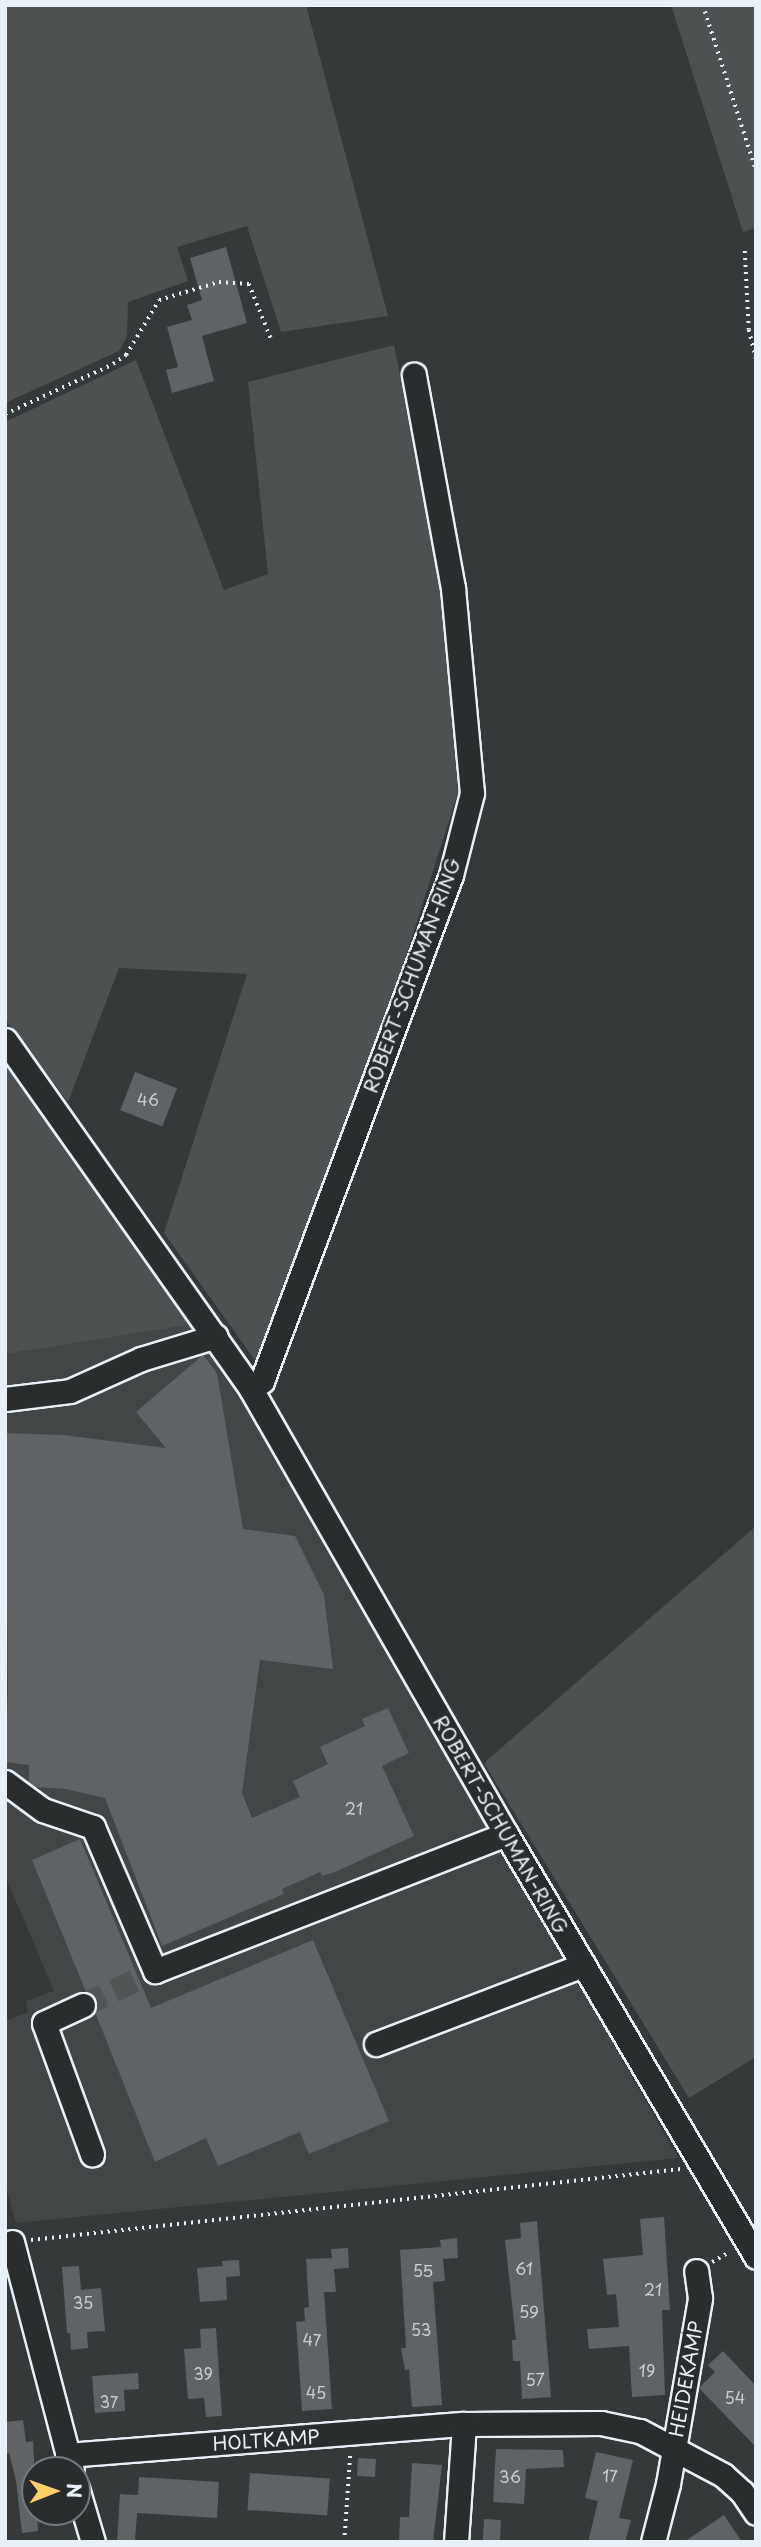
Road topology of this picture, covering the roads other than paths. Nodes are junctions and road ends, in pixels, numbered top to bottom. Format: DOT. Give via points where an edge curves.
graph roads {
  1 [pos="414,375"];
  2 [pos="5,1040"];
  3 [pos="216,1336"];
  4 [pos="251,1389"];
  5 [pos="5,1399"];
  6 [pos="5,1782"];
  7 [pos="506,1834"];
  8 [pos="583,1965"];
  9 [pos="83,2005"];
  10 [pos="376,2044"];
  11 [pos="92,2154"];
  12 [pos="12,2242"];
  13 [pos="751,2250"];
  14 [pos="696,2271"];
  15 [pos="464,2424"];
  16 [pos="674,2447"];
  17 [pos="68,2456"];
  18 [pos="91,2460"];
  19 [pos="756,2513"];
  20 [pos="456,2542"];
  21 [pos="653,2542"];
  1 -- 4 [label="street, ROBERT-SCHUMAN-RING" via="453,588 472,793 446,888 262,1381"];
  2 -- 3 [label="street, ROBERT-SCHUMAN-RING"];
  3 -- 4 [label="street, ROBERT-SCHUMAN-RING"];
  3 -- 5 [label="street" via="141,1359 70,1391"];
  4 -- 7 [label="street, ROBERT-SCHUMAN-RING"];
  6 -- 7 [label="street" via="43,1810 93,1827 155,1971"];
  7 -- 8 [label="street, ROBERT-SCHUMAN-RING"];
  8 -- 10 [label="street"];
  8 -- 13 [label="street, ROBERT-SCHUMAN-RING"];
  9 -- 11 [label="street" via="44,2024"];
  12 -- 17 [label="street, HOLTKAMP"];
  14 -- 16 [label="street, HEIDEKAMP" via="700,2298"];
  15 -- 16 [label="street, HOLTKAMP" via="601,2423 640,2431"];
  15 -- 18 [label="street, HOLTKAMP"];
  15 -- 20 [label="street"];
  16 -- 19 [label="street, HOLTKAMP" via="723,2475"];
  16 -- 21 [label="street, HEIDEKAMP"];
}
